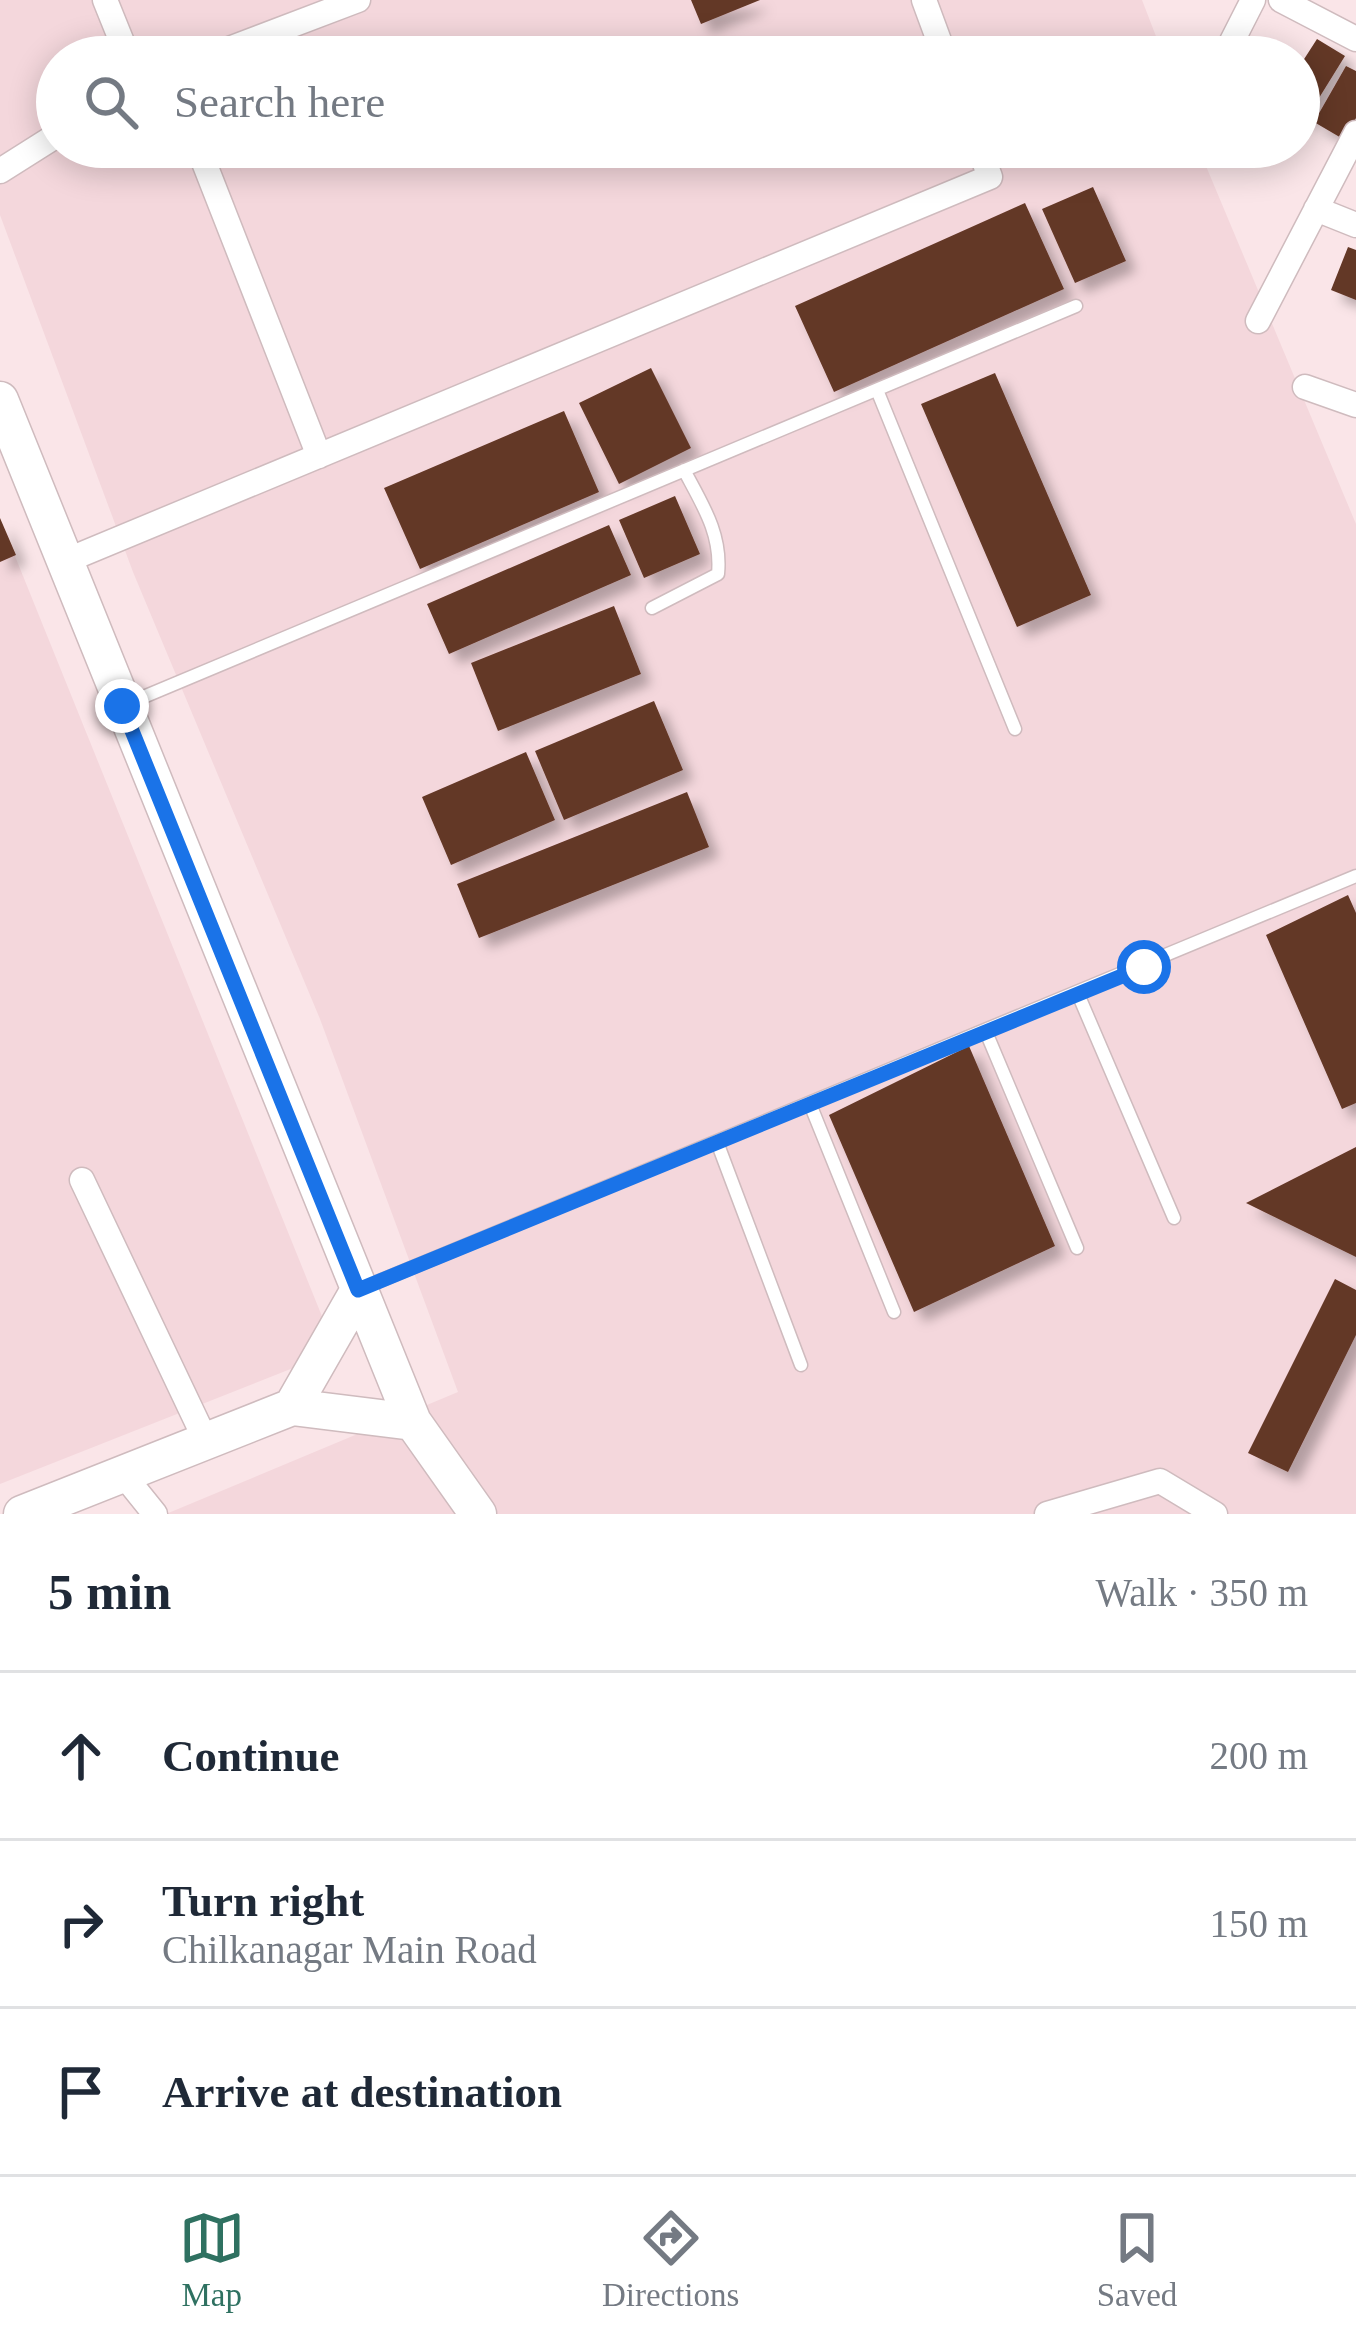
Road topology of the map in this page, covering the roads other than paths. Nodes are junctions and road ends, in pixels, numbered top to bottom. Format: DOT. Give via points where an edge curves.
graph roads {
  1 [pos="105,0"];
  2 [pos="358,0"];
  3 [pos="923,0"];
  4 [pos="1253,0"];
  5 [pos="1281,0"];
  6 [pos="120,36"];
  7 [pos="263,36"];
  8 [pos="937,36"];
  9 [pos="1235,36"];
  10 [pos="1356,39"];
  11 [pos="1356,134"];
  12 [pos="36,148"];
  13 [pos="206,168"];
  14 [pos="987,168"];
  15 [pos="0,171"];
  16 [pos="1316,209"];
  17 [pos="1356,225"];
  18 [pos="1076,306"];
  19 [pos="1258,321"];
  20 [pos="1305,387"];
  21 [pos="877,390"];
  22 [pos="0,400"];
  23 [pos="1356,405"];
  24 [pos="319,456"];
  25 [pos="684,470"];
  26 [pos="63,562"];
  27 [pos="652,608"];
  28 [pos="122,706"];
  29 [pos="1015,729"];
  30 [pos="1356,876"];
  31 [pos="1078,994"];
  32 [pos="986,1032"];
  33 [pos="810,1105"];
  34 [pos="718,1142"];
  35 [pos="82,1180"];
  36 [pos="1174,1218"];
  37 [pos="1077,1248"];
  38 [pos="358,1290"];
  39 [pos="894,1312"];
  40 [pos="801,1365"];
  41 [pos="292,1407"];
  42 [pos="413,1422"];
  43 [pos="205,1439"];
  44 [pos="122,1473"];
  45 [pos="22,1514"];
  46 [pos="154,1514"];
  47 [pos="478,1514"];
  48 [pos="1047,1514"];
  49 [pos="1216,1514"];
  1 -- 6 [label="street"];
  2 -- 7 [label="street"];
  3 -- 8 [label="street"];
  4 -- 9 [label="street"];
  5 -- 10 [label="street"];
  11 -- 16 [label="street"];
  12 -- 15 [label="street"];
  13 -- 24 [label="street"];
  14 -- 24 [label="street" via="990,177"];
  16 -- 17 [label="street"];
  16 -- 19 [label="street"];
  18 -- 21 [label="lane"];
  20 -- 23 [label="street"];
  21 -- 25 [label="lane"];
  21 -- 29 [label="lane"];
  22 -- 26 [label="main road"];
  24 -- 26 [label="street"];
  25 -- 27 [label="lane" via="721,551 718,574"];
  25 -- 28 [label="lane"];
  26 -- 28 [label="main road"];
  28 -- 38 [label="main road"];
  30 -- 31 [label="lane"];
  31 -- 32 [label="lane"];
  31 -- 36 [label="lane"];
  32 -- 33 [label="lane"];
  32 -- 37 [label="lane"];
  33 -- 34 [label="lane"];
  33 -- 39 [label="lane"];
  34 -- 38 [label="lane"];
  34 -- 40 [label="lane"];
  35 -- 43 [label="street"];
  38 -- 41 [label="main road"];
  38 -- 42 [label="main road"];
  41 -- 42 [label="main road"];
  41 -- 43 [label="main road"];
  42 -- 47 [label="main road"];
  43 -- 44 [label="main road"];
  44 -- 45 [label="main road"];
  44 -- 46 [label="street"];
  48 -- 49 [label="street" via="1160,1481"];
}
